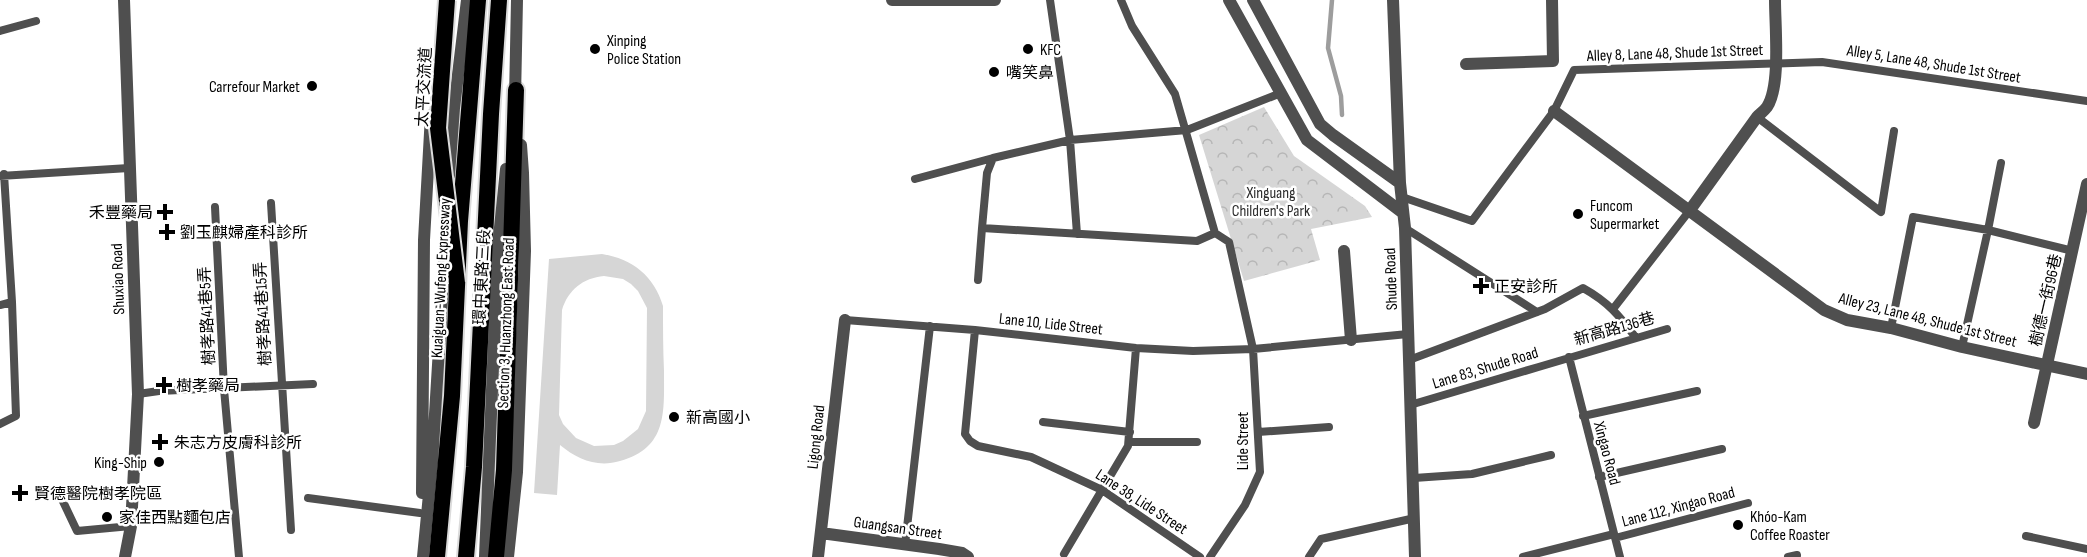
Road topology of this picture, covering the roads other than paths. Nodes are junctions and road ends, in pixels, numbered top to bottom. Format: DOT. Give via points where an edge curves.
graph roads {
  1 [pos="124,0"];
  2 [pos="440,0"];
  3 [pos="447,0"];
  4 [pos="467,0"];
  5 [pos="478,0"];
  6 [pos="499,0"];
  7 [pos="517,0"];
  8 [pos="892,0"];
  9 [pos="995,0"];
  10 [pos="1050,0"];
  11 [pos="1121,0"];
  12 [pos="1229,0"];
  13 [pos="1253,0"];
  14 [pos="1393,0"];
  15 [pos="1552,0"];
  16 [pos="1775,0"];
  17 [pos="36,21"];
  18 [pos="0,31"];
  19 [pos="1466,64"];
  20 [pos="1776,64"];
  21 [pos="516,90"];
  22 [pos="1281,93"];
  23 [pos="2087,102"];
  24 [pos="1554,111"];
  25 [pos="1757,117"];
  26 [pos="1187,130"];
  27 [pos="1894,130"];
  28 [pos="1070,140"];
  29 [pos="993,158"];
  30 [pos="2001,163"];
  31 [pos="129,168"];
  32 [pos="2,175"];
  33 [pos="915,179"];
  34 [pos="1400,183"];
  35 [pos="2087,184"];
  36 [pos="1402,198"];
  37 [pos="271,203"];
  38 [pos="215,207"];
  39 [pos="1690,210"];
  40 [pos="1403,213"];
  41 [pos="982,228"];
  42 [pos="1405,228"];
  43 [pos="1988,230"];
  44 [pos="1215,233"];
  45 [pos="1077,234"];
  46 [pos="1344,251"];
  47 [pos="2073,251"];
  48 [pos="978,280"];
  49 [pos="457,283"];
  50 [pos="12,302"];
  51 [pos="0,305"];
  52 [pos="1614,309"];
  53 [pos="1537,312"];
  54 [pos="845,320"];
  55 [pos="930,326"];
  56 [pos="1891,328"];
  57 [pos="1667,329"];
  58 [pos="975,330"];
  59 [pos="1408,334"];
  60 [pos="1636,338"];
  61 [pos="1351,339"];
  62 [pos="1962,347"];
  63 [pos="1136,348"];
  64 [pos="1253,349"];
  65 [pos="1569,357"];
  66 [pos="1408,360"];
  67 [pos="2047,365"];
  68 [pos="2087,374"];
  69 [pos="313,384"];
  70 [pos="281,386"];
  71 [pos="224,389"];
  72 [pos="1697,391"];
  73 [pos="138,394"];
  74 [pos="1410,405"];
  75 [pos="1583,417"];
  76 [pos="1043,422"];
  77 [pos="2034,423"];
  78 [pos="0,424"];
  79 [pos="1329,427"];
  80 [pos="1130,432"];
  81 [pos="1258,432"];
  82 [pos="1129,442"];
  83 [pos="1197,442"];
  84 [pos="1722,449"];
  85 [pos="1551,455"];
  86 [pos="1599,477"];
  87 [pos="1413,478"];
  88 [pos="1101,490"];
  89 [pos="58,491"];
  90 [pos="308,498"];
  91 [pos="1748,503"];
  92 [pos="420,513"];
  93 [pos="1415,518"];
  94 [pos="132,526"];
  95 [pos="291,530"];
  96 [pos="821,533"];
  97 [pos="1614,536"];
  98 [pos="2026,536"];
  99 [pos="905,545"];
  100 [pos="2087,549"];
  101 [pos="938,553"];
  102 [pos="1064,554"];
  103 [pos="1544,554"];
  104 [pos="125,557"];
  105 [pos="239,557"];
  106 [pos="422,557"];
  107 [pos="437,557"];
  108 [pos="466,557"];
  109 [pos="485,557"];
  110 [pos="496,557"];
  111 [pos="508,557"];
  112 [pos="818,557"];
  113 [pos="968,557"];
  114 [pos="1200,557"];
  115 [pos="1210,557"];
  116 [pos="1309,557"];
  117 [pos="1416,557"];
  118 [pos="1523,557"];
  119 [pos="1620,557"];
  1 -- 31 [label="street, Shuxiao Road"];
  2 -- 92 [label="street" via="424,240"];
  3 -- 49 [label="highway, 太平交流道, bridge" via="438,129"];
  4 -- 106 [label="street" via="454,108 432,463"];
  5 -- 49 [label="highway, Kuaiguan-Wufeng Expressway, bridge"];
  6 -- 108 [label="highway"];
  7 -- 21 [label="street, 環中東路三段"];
  8 -- 9 [label="street"];
  10 -- 28 [label="lane"];
  11 -- 26 [label="lane" via="1132,26 1175,94"];
  12 -- 22 [label="street"];
  13 -- 34 [label="street" via="1320,124"];
  14 -- 34 [label="street, Shude Road"];
  15 -- 19 [label="street" via="1554,61"];
  16 -- 20 [label="street"];
  17 -- 18 [label="lane"];
  20 -- 23 [label="lane, Alley 5, Lane 48, Shude 1st Street" via="1822,62"];
  20 -- 24 [label="lane, Alley 8, Lane 48, Shude 1st Street" via="1574,70"];
  20 -- 25 [label="street" via="1768,106"];
  21 -- 109 [label="street, 環中東路三段" via="498,247"];
  21 -- 110 [label="highway" via="502,506"];
  21 -- 111 [label="street, Section 3, Huanzhong East Road" via="525,250 517,472"];
  22 -- 26 [label="lane"];
  22 -- 40 [label="street" via="1307,140"];
  24 -- 36 [label="lane" via="1472,221"];
  24 -- 39 [label="street, Alley 23, Lane 48, Shude 1st Street"];
  25 -- 27 [label="lane" via="1881,212"];
  25 -- 39 [label="street"];
  26 -- 28 [label="lane"];
  26 -- 44 [label="lane"];
  28 -- 29 [label="lane"];
  28 -- 45 [label="lane"];
  29 -- 33 [label="lane"];
  29 -- 41 [label="lane" via="987,172"];
  30 -- 43 [label="lane"];
  31 -- 32 [label="lane"];
  31 -- 73 [label="street, Shuxiao Road"];
  32 -- 50 [label="lane"];
  34 -- 36 [label="street, Shude Road"];
  35 -- 47 [label="street, 樹德一街96巷"];
  36 -- 40 [label="street, Shude Road"];
  37 -- 70 [label="lane, 樹孝路41巷15弄"];
  38 -- 71 [label="lane, 樹孝路41巷5弄"];
  39 -- 52 [label="lane"];
  39 -- 56 [label="street, Alley 23, Lane 48, Shude 1st Street" via="1824,310 1847,320"];
  40 -- 42 [label="street, Shude Road"];
  41 -- 45 [label="lane"];
  41 -- 48 [label="lane"];
  42 -- 53 [label="lane"];
  42 -- 59 [label="street, Shude Road"];
  43 -- 47 [label="lane"];
  43 -- 56 [label="lane" via="1913,218"];
  43 -- 62 [label="lane"];
  44 -- 45 [label="lane" via="1197,241"];
  44 -- 64 [label="lane, Lide Street" via="1228,242"];
  46 -- 61 [label="street"];
  47 -- 67 [label="street, 樹德一街96巷"];
  49 -- 107 [label="highway, Kuaiguan-Wufeng Expressway" via="452,396"];
  50 -- 51 [label="lane"];
  50 -- 78 [label="lane" via="16,416"];
  52 -- 53 [label="lane" via="1583,288"];
  52 -- 60 [label="lane"];
  53 -- 66 [label="lane"];
  54 -- 55 [label="lane, Lane 10, Lide Street"];
  54 -- 96 [label="street, Ligong Road"];
  55 -- 58 [label="lane, Lane 10, Lide Street"];
  55 -- 99 [label="lane"];
  56 -- 62 [label="street, Alley 23, Lane 48, Shude 1st Street"];
  57 -- 60 [label="lane, 新高路136巷"];
  58 -- 63 [label="lane, Lane 10, Lide Street"];
  58 -- 88 [label="lane, Lane 38, Lide Street" via="965,434 970,441 1031,457"];
  59 -- 61 [label="lane, Lane 10, Lide Street"];
  59 -- 66 [label="street, Shude Road"];
  60 -- 65 [label="lane, 新高路136巷"];
  61 -- 64 [label="lane, Lane 10, Lide Street"];
  62 -- 67 [label="street, Alley 23, Lane 48, Shude 1st Street"];
  63 -- 64 [label="lane, Lane 10, Lide Street"];
  63 -- 80 [label="lane"];
  64 -- 81 [label="lane, Lide Street"];
  65 -- 74 [label="lane, Lane 83, Shude Road"];
  65 -- 75 [label="lane, Xingao Road"];
  66 -- 74 [label="street, Shude Road"];
  67 -- 68 [label="street, Alley 23, Lane 48, Shude 1st Street"];
  67 -- 77 [label="street, 樹德一街96巷"];
  69 -- 70 [label="lane"];
  70 -- 71 [label="lane"];
  70 -- 95 [label="lane, 樹孝路41巷15弄"];
  71 -- 73 [label="lane"];
  71 -- 105 [label="lane, 樹孝路41巷5弄"];
  72 -- 75 [label="lane"];
  73 -- 94 [label="street, Shuxiao Road"];
  74 -- 87 [label="street, Shude Road"];
  75 -- 86 [label="lane, Xingao Road"];
  76 -- 80 [label="lane"];
  79 -- 81 [label="lane"];
  80 -- 82 [label="lane"];
  81 -- 115 [label="lane, Lide Street" via="1260,472 1245,505"];
  82 -- 83 [label="lane"];
  82 -- 88 [label="lane"];
  84 -- 86 [label="lane"];
  85 -- 87 [label="lane" via="1472,474"];
  86 -- 97 [label="lane, Xingao Road"];
  87 -- 93 [label="street, Shude Road"];
  88 -- 102 [label="lane"];
  88 -- 114 [label="lane, Lane 38, Lide Street"];
  89 -- 94 [label="lane" via="76,531"];
  90 -- 92 [label="lane"];
  91 -- 97 [label="lane, Lane 112, Xingao Road"];
  92 -- 106 [label="street"];
  93 -- 116 [label="lane" via="1321,539"];
  93 -- 117 [label="street, Shude Road"];
  94 -- 104 [label="street, Shuxiao Road"];
  96 -- 99 [label="street, Guangsan Street"];
  96 -- 112 [label="street, Ligong Road"];
  97 -- 103 [label="lane, Lane 112, Xingao Road"];
  97 -- 119 [label="lane, Xingao Road"];
  98 -- 100 [label="lane"];
  99 -- 101 [label="street, Guangsan Street"];
  101 -- 113 [label="street, Guangsan Street" via="962,553"];
  103 -- 118 [label="lane, Lane 112, Xingao Road"];
}
